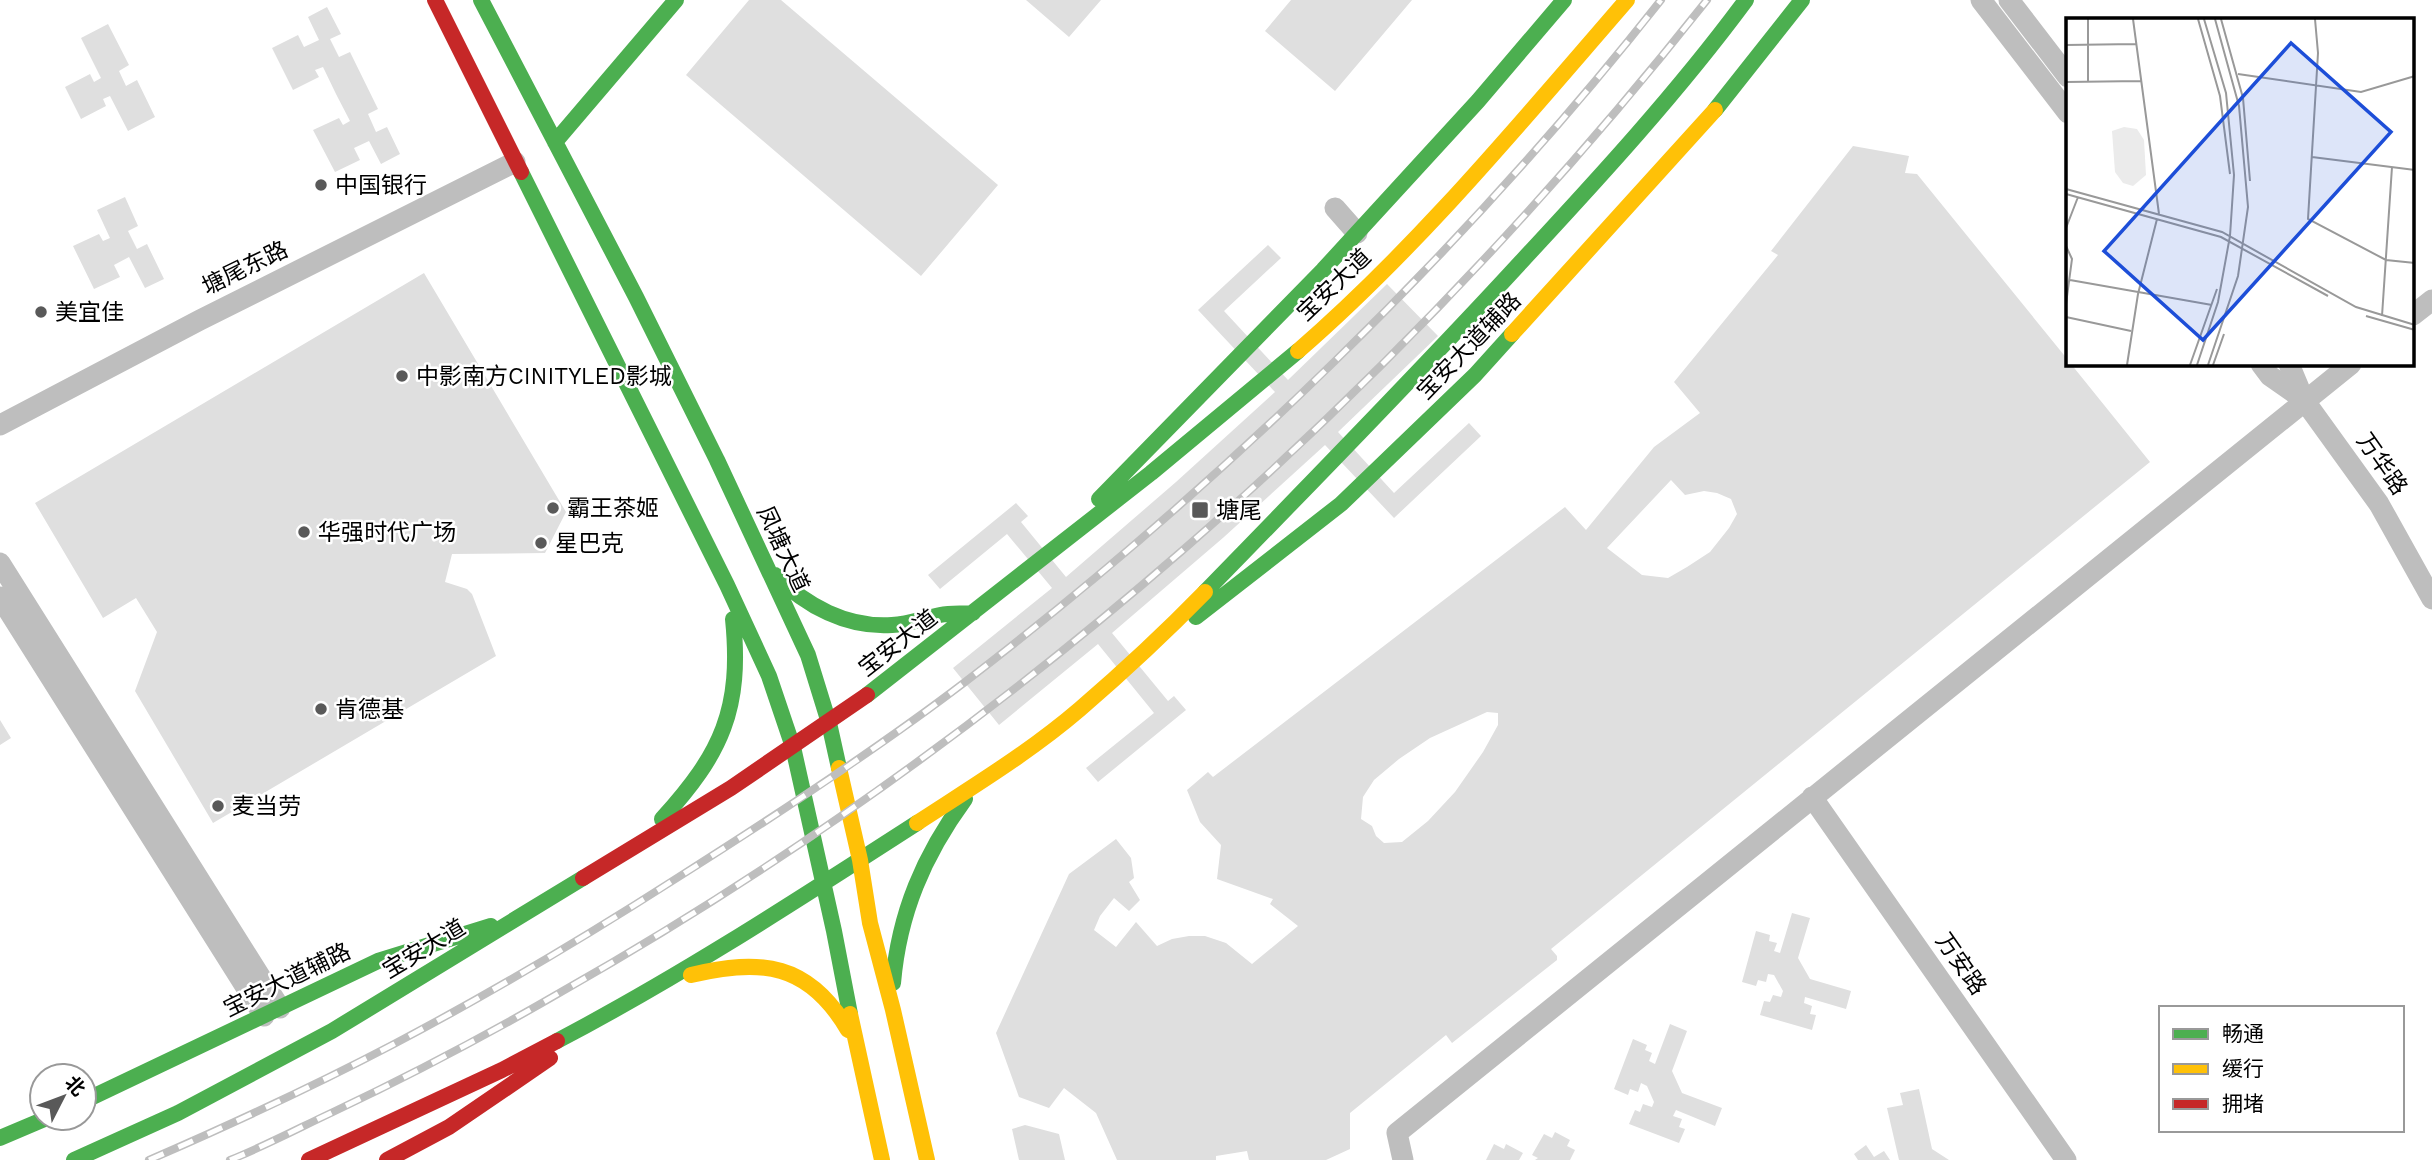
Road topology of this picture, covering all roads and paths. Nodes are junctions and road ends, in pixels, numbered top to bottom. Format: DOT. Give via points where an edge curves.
graph roads {
  1 [pos="435,0"];
  2 [pos="481,0"];
  3 [pos="676,0"];
  4 [pos="1564,0"];
  5 [pos="1627,0"];
  6 [pos="1746,0"];
  7 [pos="1802,0"];
  8 [pos="1981,0"];
  9 [pos="2008,0"];
  10 [pos="2066,74"];
  11 [pos="2066,110"];
  12 [pos="555,142"];
  13 [pos="515,162"];
  14 [pos="1335,208"];
  15 [pos="1357,233"];
  16 [pos="2432,300"];
  17 [pos="2414,314"];
  18 [pos="2262,366"];
  19 [pos="2289,366"];
  20 [pos="2348,366"];
  21 [pos="2305,400"];
  22 [pos="0,425"];
  23 [pos="1048,552"];
  24 [pos="764,562"];
  25 [pos="0,563"];
  26 [pos="727,585"];
  27 [pos="0,597"];
  28 [pos="2432,599"];
  29 [pos="973,613"];
  30 [pos="1120,674"];
  31 [pos="829,723"];
  32 [pos="793,747"];
  33 [pos="985,779"];
  34 [pos="1812,797"];
  35 [pos="634,848"];
  36 [pos="860,860"];
  37 [pos="823,883"];
  38 [pos="517,919"];
  39 [pos="662,984"];
  40 [pos="620,1008"];
  41 [pos="893,1010"];
  42 [pos="272,1012"];
  43 [pos="856,1048"];
  44 [pos="98,1094"];
  45 [pos="28,1126"];
  46 [pos="0,1138"];
  47 [pos="74,1160"];
  48 [pos="309,1160"];
  49 [pos="387,1160"];
  50 [pos="882,1160"];
  51 [pos="926,1160"];
  52 [pos="1404,1160"];
  53 [pos="2066,1160"];
  1 -- 13 [label="main road"];
  2 -- 12 [label="main road, 凤塘大道"];
  3 -- 12 [label="main road"];
  4 -- 15 [label="main road"];
  5 -- 23 [label="main road, 宝安大道" via="1433,220 1328,325 1194,439"];
  6 -- 30 [label="main road" via="1593,185 1438,352"];
  7 -- 30 [label="main road, 宝安大道辅路" via="1703,125 1475,375 1340,504"];
  8 -- 11 [label="street"];
  9 -- 10 [label="street"];
  12 -- 24 [label="main road, 凤塘大道"];
  13 -- 22 [label="street, 塘尾东路"];
  13 -- 26 [label="main road" via="679,479"];
  14 -- 15 [label="street"];
  15 -- 23 [label="main road"];
  16 -- 17 [label="street"];
  18 -- 21 [label="street"];
  19 -- 21 [label="street"];
  20 -- 21 [label="street"];
  21 -- 28 [label="street, 万华路" via="2379,504"];
  21 -- 34 [label="street"];
  23 -- 29 [label="main road, 宝安大道"];
  24 -- 29 [label="main road" via="801,598 847,621 877,625"];
  24 -- 31 [label="main road, 凤塘大道" via="808,655"];
  25 -- 42 [label="street"];
  26 -- 32 [label="main road" via="769,677"];
  26 -- 35 [label="main road" via="737,643 732,712 696,777"];
  27 -- 42 [label="street"];
  29 -- 31 [label="main road, 宝安大道"];
  30 -- 33 [label="main road"];
  31 -- 32 [label="main road, 宝安大道"];
  31 -- 36 [label="main road, 凤塘大道"];
  32 -- 35 [label="main road, 宝安大道"];
  32 -- 37 [label="main road"];
  33 -- 36 [label="main road"];
  33 -- 41 [label="main road" via="942,831 911,894 897,938"];
  34 -- 52 [label="street" via="1397,1133"];
  34 -- 53 [label="street, 万安路"];
  35 -- 38 [label="main road, 宝安大道"];
  36 -- 37 [label="main road"];
  36 -- 41 [label="main road, 凤塘大道" via="870,923"];
  37 -- 39 [label="main road"];
  37 -- 43 [label="main road"];
  38 -- 42 [label="main road, 宝安大道辅路" via="378,961"];
  38 -- 47 [label="main road, 宝安大道" via="332,1031 178,1113"];
  39 -- 40 [label="main road"];
  39 -- 43 [label="main road" via="744,965 783,972 822,992 840,1014"];
  40 -- 48 [label="main road" via="502,1070"];
  40 -- 49 [label="main road" via="449,1127"];
  41 -- 51 [label="main road, 凤塘大道"];
  42 -- 44 [label="main road, 宝安大道辅路"];
  43 -- 50 [label="main road"];
  45 -- 46 [label="main road"];
}
